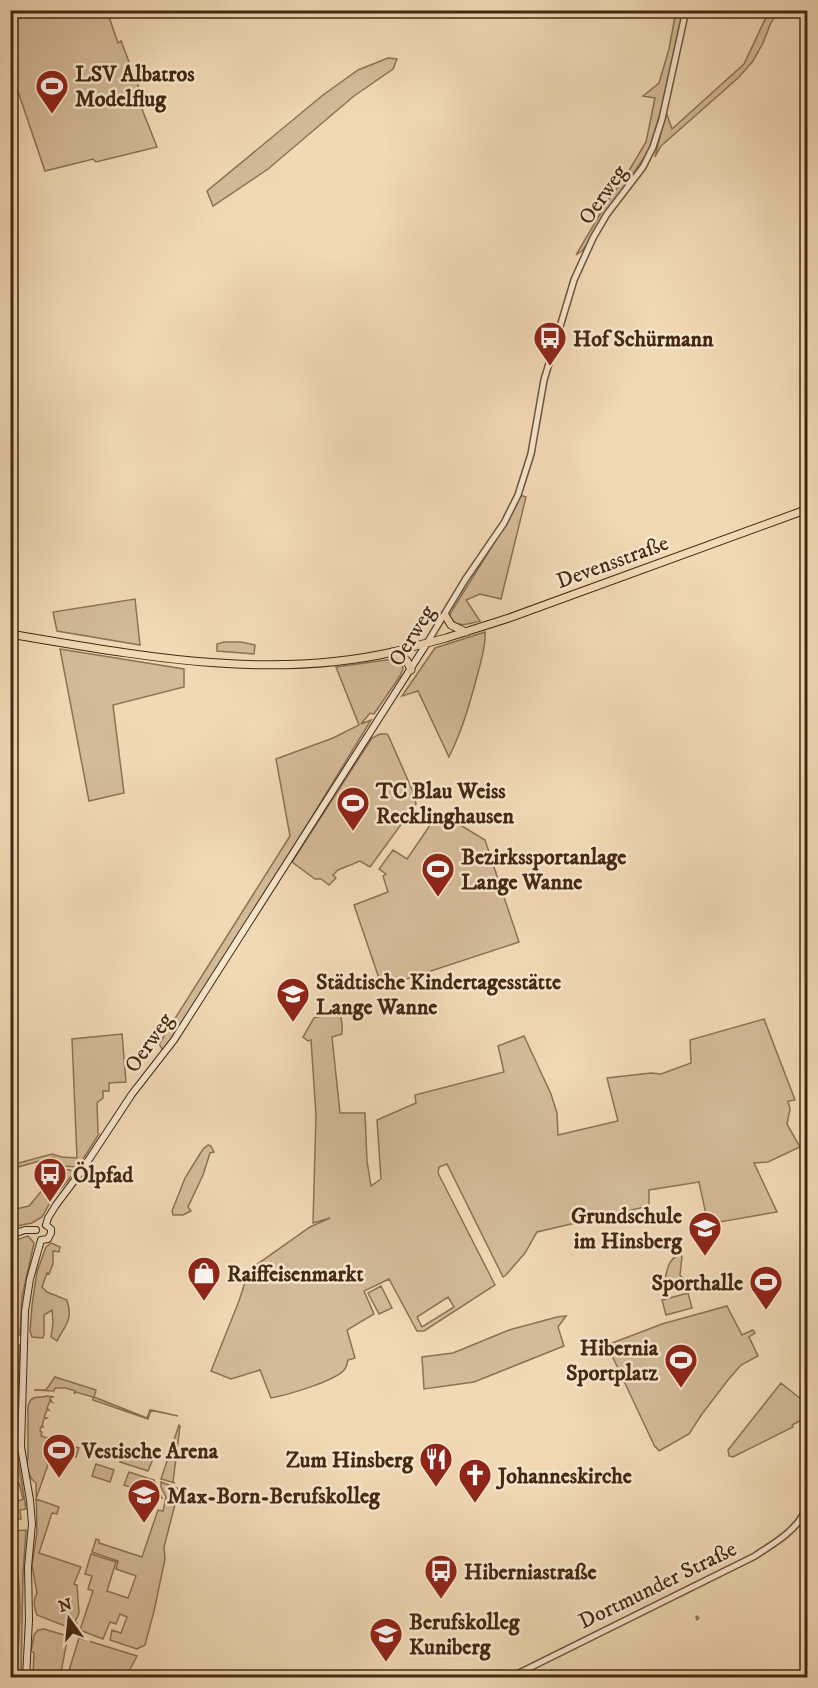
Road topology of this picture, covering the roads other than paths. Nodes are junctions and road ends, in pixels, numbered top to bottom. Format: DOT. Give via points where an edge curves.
graph roads {
  1 [pos="686,10"];
  2 [pos="807,509"];
  3 [pos="445,615"];
  4 [pos="466,632"];
  5 [pos="10,634"];
  6 [pos="427,643"];
  7 [pos="393,652"];
  8 [pos="411,670"];
  9 [pos="46,1225"];
  10 [pos="36,1230"];
  11 [pos="10,1235"];
  12 [pos="42,1239"];
  13 [pos="807,1505"];
  14 [pos="805,1516"];
  15 [pos="26,1677"];
  16 [pos="509,1677"];
  1 -- 3 [label="street, Oerweg" via="653,147 607,214 574,280 548,366 531,454 518,495"];
  2 -- 4 [label="main road, Devensstraße"];
  3 -- 4 [label="main road" via="451,626"];
  3 -- 6 [label="street, Oerweg"];
  4 -- 6 [label="main road, Devensstraße"];
  5 -- 7 [label="main road, Devensstraße" via="158,658 234,665 325,662"];
  6 -- 7 [label="main road, Devensstraße"];
  6 -- 8 [label="main road, Oerweg"];
  7 -- 8 [label="main road" via="407,661"];
  8 -- 9 [label="main road, Oerweg" via="174,1040 132,1094"];
  9 -- 10 [label="main road"];
  9 -- 12 [label="main road" via="51,1233 48,1239"];
  10 -- 11 [label="main road"];
  10 -- 12 [label="main road"];
  12 -- 15 [label="main road" via="27,1295 21,1434 32,1524"];
  13 -- 14 [label="main road, Dortmunder Straße"];
  14 -- 16 [label="street, Dortmunder Straße" via="755,1556"];
}
